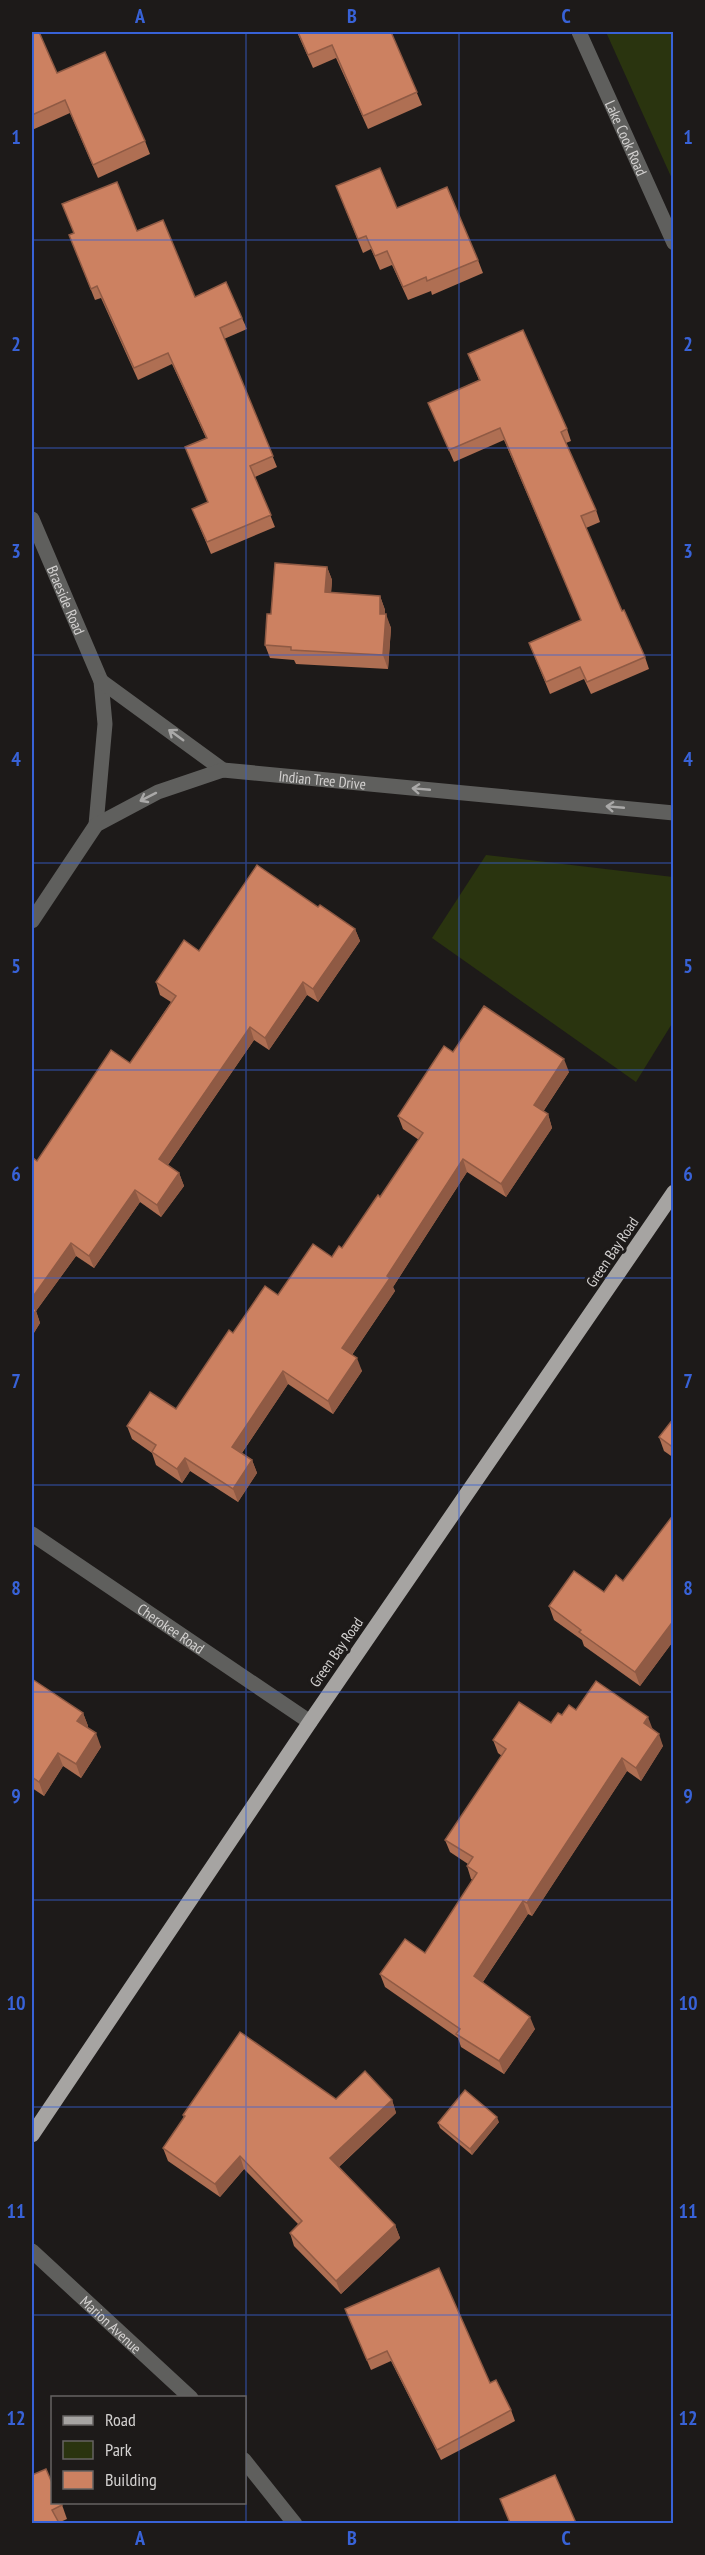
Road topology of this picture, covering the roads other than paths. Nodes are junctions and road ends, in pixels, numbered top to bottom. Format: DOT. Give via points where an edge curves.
graph roads {
  1 [pos="579,32"];
  2 [pos="674,243"];
  3 [pos="32,519"];
  4 [pos="101,681"];
  5 [pos="223,770"];
  6 [pos="674,813"];
  7 [pos="96,825"];
  8 [pos="32,921"];
  9 [pos="674,1192"];
  10 [pos="32,1534"];
  11 [pos="310,1722"];
  12 [pos="32,2135"];
  13 [pos="32,2251"];
  14 [pos="190,2396"];
  15 [pos="246,2462"];
  16 [pos="295,2523"];
  1 -- 2 [label="street, Lake Cook Road"];
  3 -- 4 [label="street, Braeside Road"];
  5 -- 4 [label="street, one-way"];
  4 -- 7 [label="street, Braeside Road" via="105,723"];
  6 -- 5 [label="street, Indian Tree Drive, one-way"];
  5 -- 7 [label="street, Indian Tree Drive, one-way" via="158,792"];
  7 -- 8 [label="street, Indian Tree Drive"];
  9 -- 11 [label="main road, Green Bay Road"];
  10 -- 11 [label="street, Cherokee Road"];
  11 -- 12 [label="main road, Green Bay Road"];
  13 -- 14 [label="street, Marion Avenue"];
  15 -- 16 [label="street"];
}
